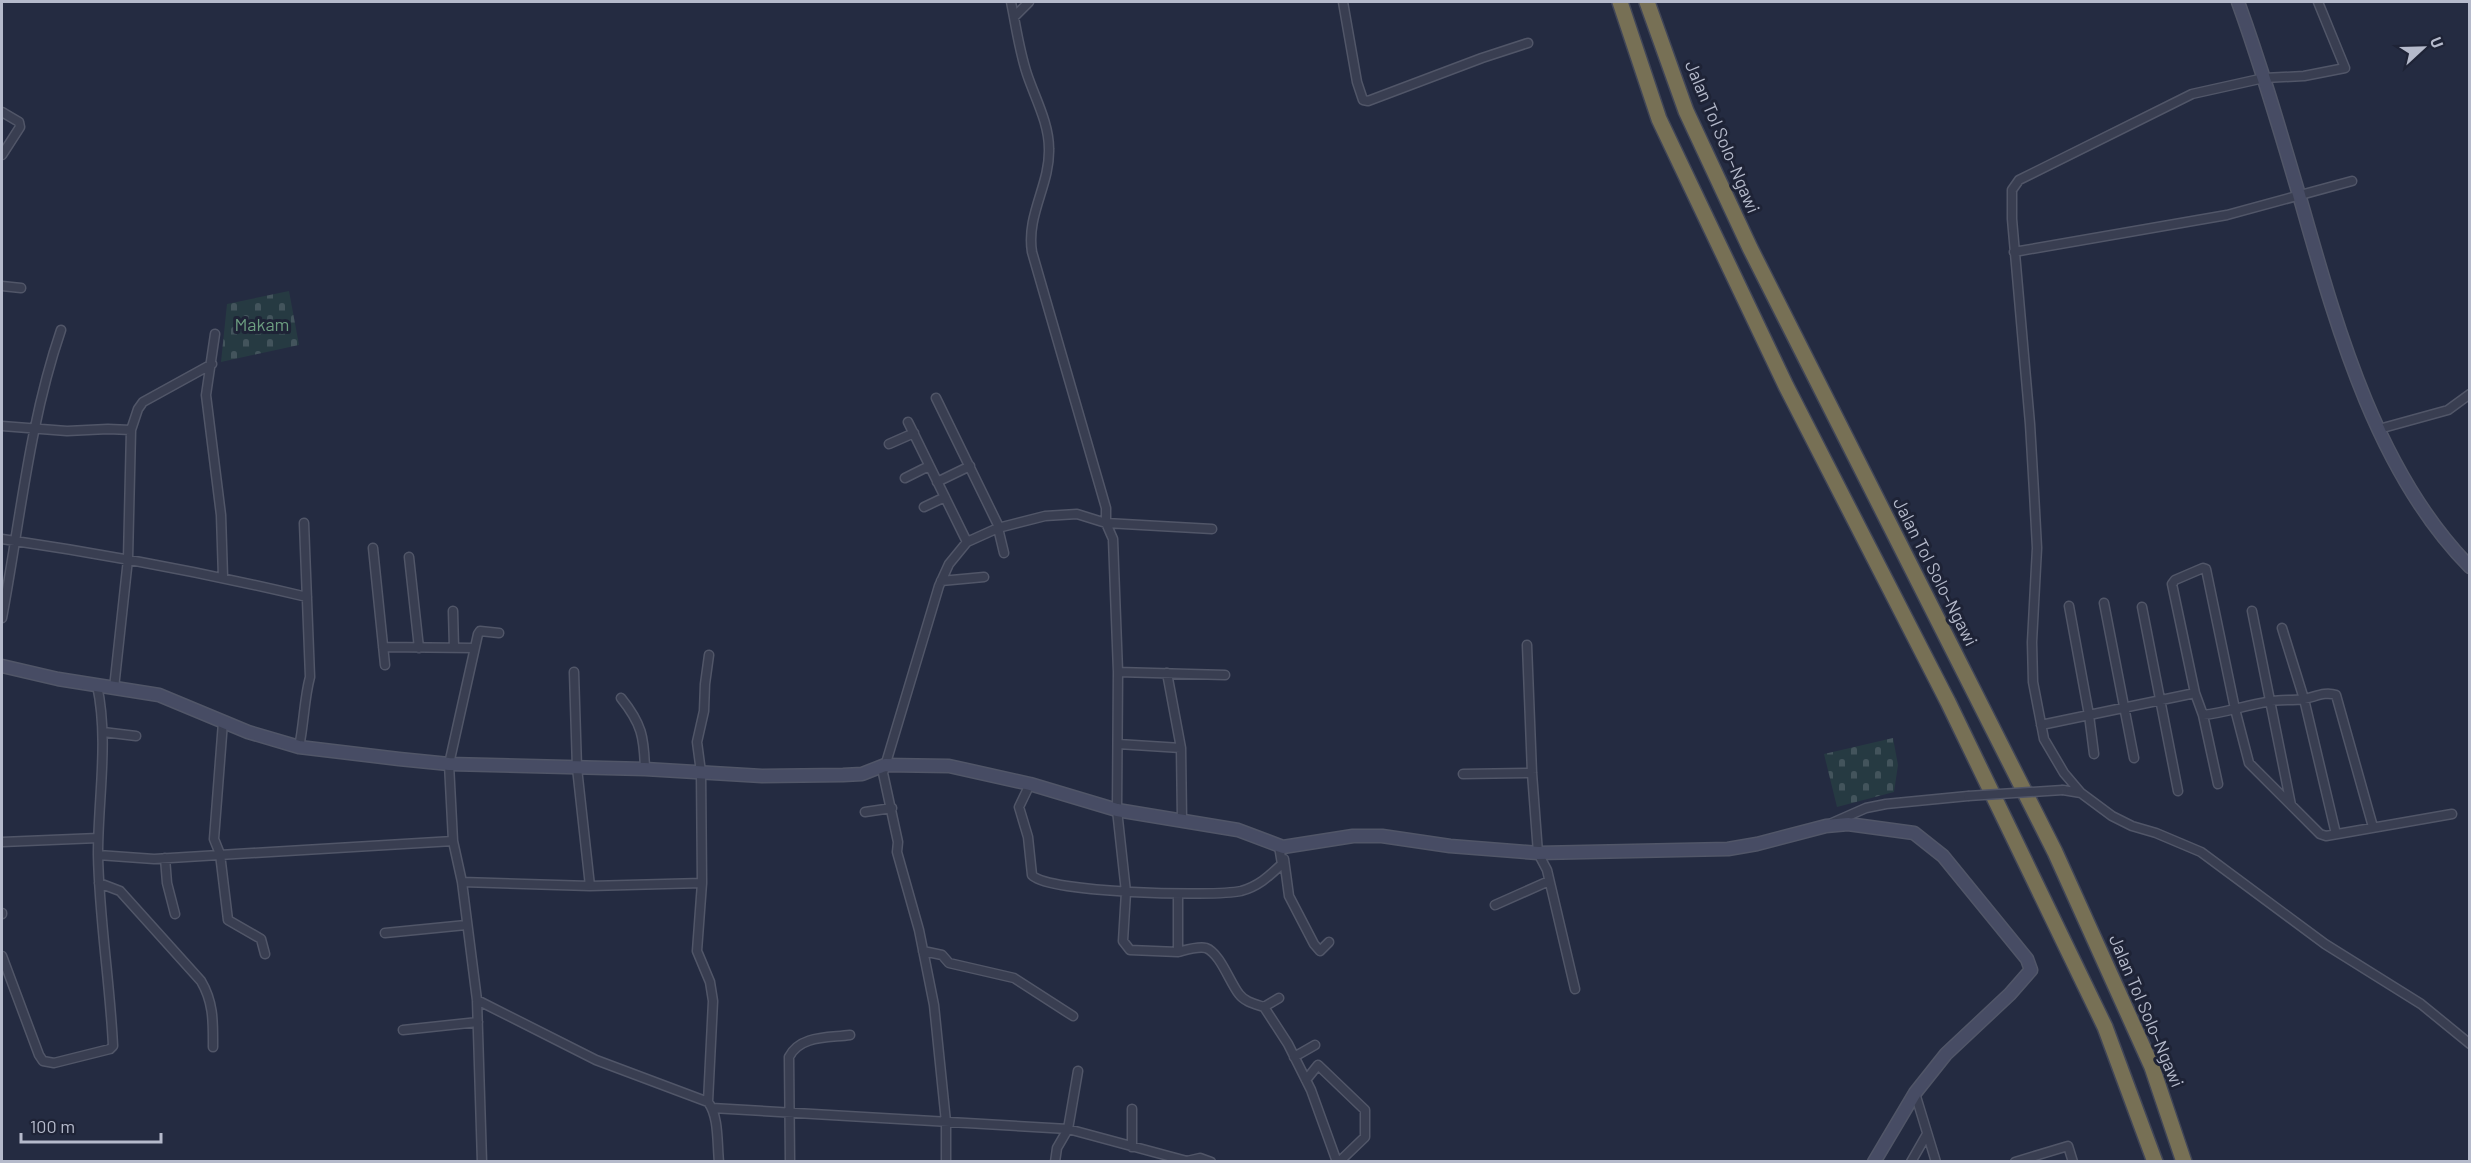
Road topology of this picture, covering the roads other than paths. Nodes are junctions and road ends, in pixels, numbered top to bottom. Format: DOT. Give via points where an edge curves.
graph roads {
  1 [pos="1011,2"];
  2 [pos="1029,2"];
  3 [pos="1343,2"];
  4 [pos="1620,2"];
  5 [pos="1647,2"];
  6 [pos="2238,2"];
  7 [pos="2318,2"];
  8 [pos="1014,17"];
  9 [pos="1528,44"];
  10 [pos="2264,78"];
  11 [pos="2,112"];
  12 [pos="2,155"];
  13 [pos="2352,181"];
  14 [pos="2300,197"];
  15 [pos="2014,252"];
  16 [pos="2,286"];
  17 [pos="21,288"];
  18 [pos="61,330"];
  19 [pos="215,334"];
  20 [pos="212,364"];
  21 [pos="2469,394"];
  22 [pos="936,398"];
  23 [pos="908,422"];
  24 [pos="2,426"];
  25 [pos="35,427"];
  26 [pos="2379,429"];
  27 [pos="131,430"];
  28 [pos="914,433"];
  29 [pos="889,444"];
  30 [pos="929,466"];
  31 [pos="970,466"];
  32 [pos="905,478"];
  33 [pos="937,482"];
  34 [pos="945,497"];
  35 [pos="924,507"];
  36 [pos="304,523"];
  37 [pos="1106,523"];
  38 [pos="998,527"];
  39 [pos="1212,529"];
  40 [pos="2,539"];
  41 [pos="16,541"];
  42 [pos="966,542"];
  43 [pos="372,548"];
  44 [pos="1004,553"];
  45 [pos="409,557"];
  46 [pos="128,559"];
  47 [pos="2469,567"];
  48 [pos="223,577"];
  49 [pos="984,577"];
  50 [pos="941,580"];
  51 [pos="307,597"];
  52 [pos="2104,603"];
  53 [pos="2069,606"];
  54 [pos="2142,607"];
  55 [pos="2252,611"];
  56 [pos="453,612"];
  57 [pos="2,618"];
  58 [pos="2283,628"];
  59 [pos="499,633"];
  60 [pos="1527,645"];
  61 [pos="383,647"];
  62 [pos="419,648"];
  63 [pos="454,648"];
  64 [pos="474,648"];
  65 [pos="709,656"];
  66 [pos="385,664"];
  67 [pos="2,666"];
  68 [pos="574,672"];
  69 [pos="1118,672"];
  70 [pos="1167,674"];
  71 [pos="1225,675"];
  72 [pos="97,686"];
  73 [pos="114,688"];
  74 [pos="2195,693"];
  75 [pos="621,698"];
  76 [pos="2304,699"];
  77 [pos="2160,700"];
  78 [pos="2269,701"];
  79 [pos="2124,707"];
  80 [pos="2235,709"];
  81 [pos="2089,714"];
  82 [pos="2203,715"];
  83 [pos="223,722"];
  84 [pos="2041,725"];
  85 [pos="103,732"];
  86 [pos="136,736"];
  87 [pos="1119,744"];
  88 [pos="299,747"];
  89 [pos="1181,748"];
  90 [pos="2094,754"];
  91 [pos="2134,758"];
  92 [pos="449,764"];
  93 [pos="885,765"];
  94 [pos="577,768"];
  95 [pos="645,769"];
  96 [pos="701,772"];
  97 [pos="1532,772"];
  98 [pos="1463,774"];
  99 [pos="1030,784"];
  100 [pos="2218,784"];
  101 [pos="2178,790"];
  102 [pos="2081,793"];
  103 [pos="2291,806"];
  104 [pos="892,808"];
  105 [pos="1117,810"];
  106 [pos="865,812"];
  107 [pos="2452,814"];
  108 [pos="1182,819"];
  109 [pos="1826,826"];
  110 [pos="2373,827"];
  111 [pos="2336,834"];
  112 [pos="99,838"];
  113 [pos="453,841"];
  114 [pos="2,842"];
  115 [pos="1281,846"];
  116 [pos="1538,853"];
  117 [pos="220,854"];
  118 [pos="98,855"];
  119 [pos="165,858"];
  120 [pos="462,882"];
  121 [pos="1549,882"];
  122 [pos="99,883"];
  123 [pos="702,883"];
  124 [pos="590,886"];
  125 [pos="1126,892"];
  126 [pos="1178,894"];
  127 [pos="1495,905"];
  128 [pos="175,914"];
  129 [pos="466,926"];
  130 [pos="385,933"];
  131 [pos="1329,942"];
  132 [pos="923,951"];
  133 [pos="1178,952"];
  134 [pos="265,954"];
  135 [pos="2,956"];
  136 [pos="1575,989"];
  137 [pos="1280,998"];
  138 [pos="477,1000"];
  139 [pos="1264,1007"];
  140 [pos="1073,1016"];
  141 [pos="478,1022"];
  142 [pos="403,1030"];
  143 [pos="850,1035"];
  144 [pos="2469,1044"];
  145 [pos="1315,1045"];
  146 [pos="213,1047"];
  147 [pos="1294,1057"];
  148 [pos="1078,1071"];
  149 [pos="1306,1080"];
  150 [pos="1915,1093"];
  151 [pos="710,1105"];
  152 [pos="1132,1109"];
  153 [pos="790,1113"];
  154 [pos="946,1122"];
  155 [pos="1068,1129"];
  156 [pos="1927,1134"];
  157 [pos="1132,1148"];
  158 [pos="2039,1158"];
  159 [pos="482,1161"];
  160 [pos="719,1161"];
  161 [pos="790,1161"];
  162 [pos="946,1161"];
  163 [pos="1054,1161"];
  164 [pos="1211,1161"];
  165 [pos="1338,1161"];
  166 [pos="1874,1161"];
  167 [pos="1911,1161"];
  168 [pos="1935,1161"];
  169 [pos="2015,1161"];
  170 [pos="2073,1161"];
  171 [pos="2154,1161"];
  172 [pos="2184,1161"];
  1 -- 8 [label="street"];
  2 -- 8 [label="street"];
  3 -- 9 [label="street" via="1359,88 1368,101"];
  4 -- 171 [label="highway" via="1659,119 1786,386 1948,702 2105,1027"];
  5 -- 172 [label="highway, Jalan Tol Solo–Ngawi" via="1686,111 1750,248 2055,852 2152,1067"];
  6 -- 10 [label="street"];
  7 -- 10 [label="street" via="2345,68"];
  8 -- 37 [label="street" via="1049,146 1049,168 1032,223 1032,252 1106,508"];
  10 -- 14 [label="street"];
  10 -- 15 [label="street" via="2192,94 2019,180 2012,190"];
  11 -- 12 [label="street" via="20,127"];
  13 -- 14 [label="street"];
  14 -- 15 [label="street" via="2216,217"];
  14 -- 26 [label="street" via="2343,342"];
  15 -- 84 [label="street" via="2032,447 2037,548 2032,682"];
  16 -- 17 [label="street"];
  18 -- 25 [label="street"];
  19 -- 20 [label="street"];
  20 -- 27 [label="street" via="143,402"];
  20 -- 48 [label="street" via="206,395 221,516"];
  21 -- 26 [label="street" via="2448,410"];
  22 -- 31 [label="street"];
  23 -- 28 [label="street"];
  24 -- 25 [label="street"];
  25 -- 27 [label="street"];
  25 -- 41 [label="street"];
  26 -- 47 [label="street" via="2416,501"];
  27 -- 46 [label="street"];
  28 -- 29 [label="street"];
  28 -- 30 [label="street"];
  30 -- 32 [label="street"];
  30 -- 33 [label="street"];
  31 -- 33 [label="street"];
  31 -- 38 [label="street"];
  33 -- 34 [label="street"];
  34 -- 35 [label="street"];
  34 -- 42 [label="street"];
  36 -- 51 [label="street"];
  37 -- 38 [label="street" via="1077,514 1061,514"];
  37 -- 39 [label="street"];
  37 -- 69 [label="street" via="1115,557"];
  38 -- 42 [label="street"];
  38 -- 44 [label="street"];
  40 -- 41 [label="street"];
  41 -- 46 [label="street"];
  41 -- 57 [label="street"];
  42 -- 50 [label="street"];
  43 -- 61 [label="street"];
  45 -- 62 [label="street"];
  46 -- 48 [label="street"];
  46 -- 73 [label="street"];
  48 -- 51 [label="street"];
  49 -- 50 [label="street"];
  50 -- 93 [label="street"];
  51 -- 88 [label="street" via="310,677"];
  52 -- 79 [label="street"];
  53 -- 81 [label="street"];
  54 -- 77 [label="street"];
  55 -- 78 [label="street"];
  56 -- 63 [label="street"];
  58 -- 76 [label="street"];
  59 -- 64 [label="street" via="480,631"];
  60 -- 97 [label="street"];
  61 -- 62 [label="street"];
  61 -- 66 [label="street"];
  62 -- 63 [label="street"];
  63 -- 64 [label="street"];
  64 -- 92 [label="street"];
  65 -- 96 [label="street" via="705,711 697,742"];
  67 -- 72 [label="street"];
  68 -- 94 [label="street"];
  69 -- 70 [label="street"];
  69 -- 87 [label="street"];
  70 -- 71 [label="street"];
  70 -- 89 [label="street"];
  72 -- 73 [label="street"];
  72 -- 85 [label="street"];
  73 -- 83 [label="street" via="159,695"];
  74 -- 77 [label="street"];
  74 -- 80 [label="street" via="2172,584 2205,568"];
  74 -- 82 [label="street"];
  75 -- 95 [label="street" via="635,717 644,740"];
  76 -- 78 [label="street"];
  76 -- 110 [label="street" via="2336,695"];
  76 -- 111 [label="street"];
  77 -- 79 [label="street"];
  77 -- 101 [label="street"];
  78 -- 80 [label="street"];
  78 -- 103 [label="street"];
  79 -- 81 [label="street"];
  79 -- 91 [label="street"];
  80 -- 82 [label="street"];
  80 -- 103 [label="street" via="2250,766"];
  81 -- 84 [label="street"];
  81 -- 90 [label="street"];
  82 -- 100 [label="street"];
  83 -- 88 [label="street"];
  83 -- 117 [label="street" via="214,839"];
  84 -- 102 [label="street" via="2050,752"];
  85 -- 86 [label="street"];
  85 -- 112 [label="street"];
  87 -- 89 [label="street"];
  87 -- 105 [label="street"];
  88 -- 92 [label="street"];
  89 -- 108 [label="street"];
  92 -- 94 [label="street"];
  92 -- 113 [label="street"];
  93 -- 96 [label="street" via="862,774 843,775"];
  93 -- 99 [label="street" via="949,766"];
  93 -- 104 [label="street" via="883,773"];
  94 -- 95 [label="street"];
  94 -- 124 [label="street"];
  95 -- 96 [label="street"];
  96 -- 123 [label="street"];
  97 -- 98 [label="street"];
  97 -- 116 [label="street"];
  99 -- 105 [label="street"];
  99 -- 125 [label="street" via="1019,807 1034,878 1045,883"];
  102 -- 109 [label="street, bridge" via="2063,790 1923,799 1866,808"];
  102 -- 144 [label="street" via="2132,826 2201,852 2325,944 2421,1004"];
  103 -- 111 [label="street" via="2322,835"];
  104 -- 106 [label="street"];
  104 -- 132 [label="street" via="897,852"];
  105 -- 108 [label="street"];
  105 -- 125 [label="street"];
  107 -- 110 [label="street"];
  108 -- 115 [label="street" via="1238,830"];
  109 -- 116 [label="street" via="1728,849"];
  109 -- 150 [label="street" via="1897,829 1924,839 1943,856 2030,964 2029,975 1946,1054"];
  110 -- 111 [label="street"];
  112 -- 114 [label="street"];
  112 -- 118 [label="street"];
  113 -- 117 [label="street"];
  113 -- 120 [label="street"];
  115 -- 116 [label="street" via="1382,836"];
  115 -- 126 [label="street" via="1282,864 1254,887 1238,892"];
  115 -- 131 [label="street" via="1289,896 1317,949 1320,951"];
  116 -- 121 [label="street"];
  117 -- 119 [label="street"];
  117 -- 134 [label="street" via="225,923 261,939"];
  118 -- 119 [label="street"];
  118 -- 122 [label="street"];
  119 -- 128 [label="street"];
  120 -- 124 [label="street"];
  120 -- 129 [label="street"];
  121 -- 127 [label="street"];
  121 -- 136 [label="street"];
  122 -- 135 [label="street" via="112,1015 110,1049 54,1063 43,1060"];
  122 -- 146 [label="street" via="120,891 201,981 212,1006"];
  123 -- 124 [label="street"];
  123 -- 151 [label="street" via="698,951 713,1001"];
  125 -- 126 [label="street"];
  125 -- 133 [label="street" via="1126,948"];
  126 -- 133 [label="street"];
  129 -- 130 [label="street"];
  129 -- 138 [label="street"];
  132 -- 140 [label="street" via="942,955 949,963 1014,978"];
  132 -- 154 [label="street" via="934,1005"];
  133 -- 139 [label="street" via="1209,950 1240,996"];
  137 -- 139 [label="street"];
  138 -- 141 [label="street"];
  138 -- 151 [label="street" via="596,1060"];
  139 -- 147 [label="street"];
  141 -- 142 [label="street"];
  141 -- 159 [label="street"];
  143 -- 153 [label="street" via="807,1041 793,1049 789,1057"];
  145 -- 147 [label="street"];
  147 -- 149 [label="street"];
  148 -- 155 [label="street"];
  149 -- 165 [label="street"];
  149 -- 165 [label="street" via="1318,1065 1365,1110 1365,1137"];
  150 -- 156 [label="street"];
  150 -- 166 [label="street"];
  151 -- 153 [label="street"];
  151 -- 160 [label="street"];
  152 -- 157 [label="street"];
  153 -- 154 [label="street"];
  153 -- 161 [label="street"];
  154 -- 155 [label="street"];
  154 -- 162 [label="street"];
  155 -- 157 [label="street"];
  155 -- 163 [label="street"];
  156 -- 167 [label="street"];
  156 -- 168 [label="street"];
  157 -- 164 [label="street" via="1187,1161"];
  158 -- 169 [label="street"];
  158 -- 170 [label="street" via="2068,1146"];
}
